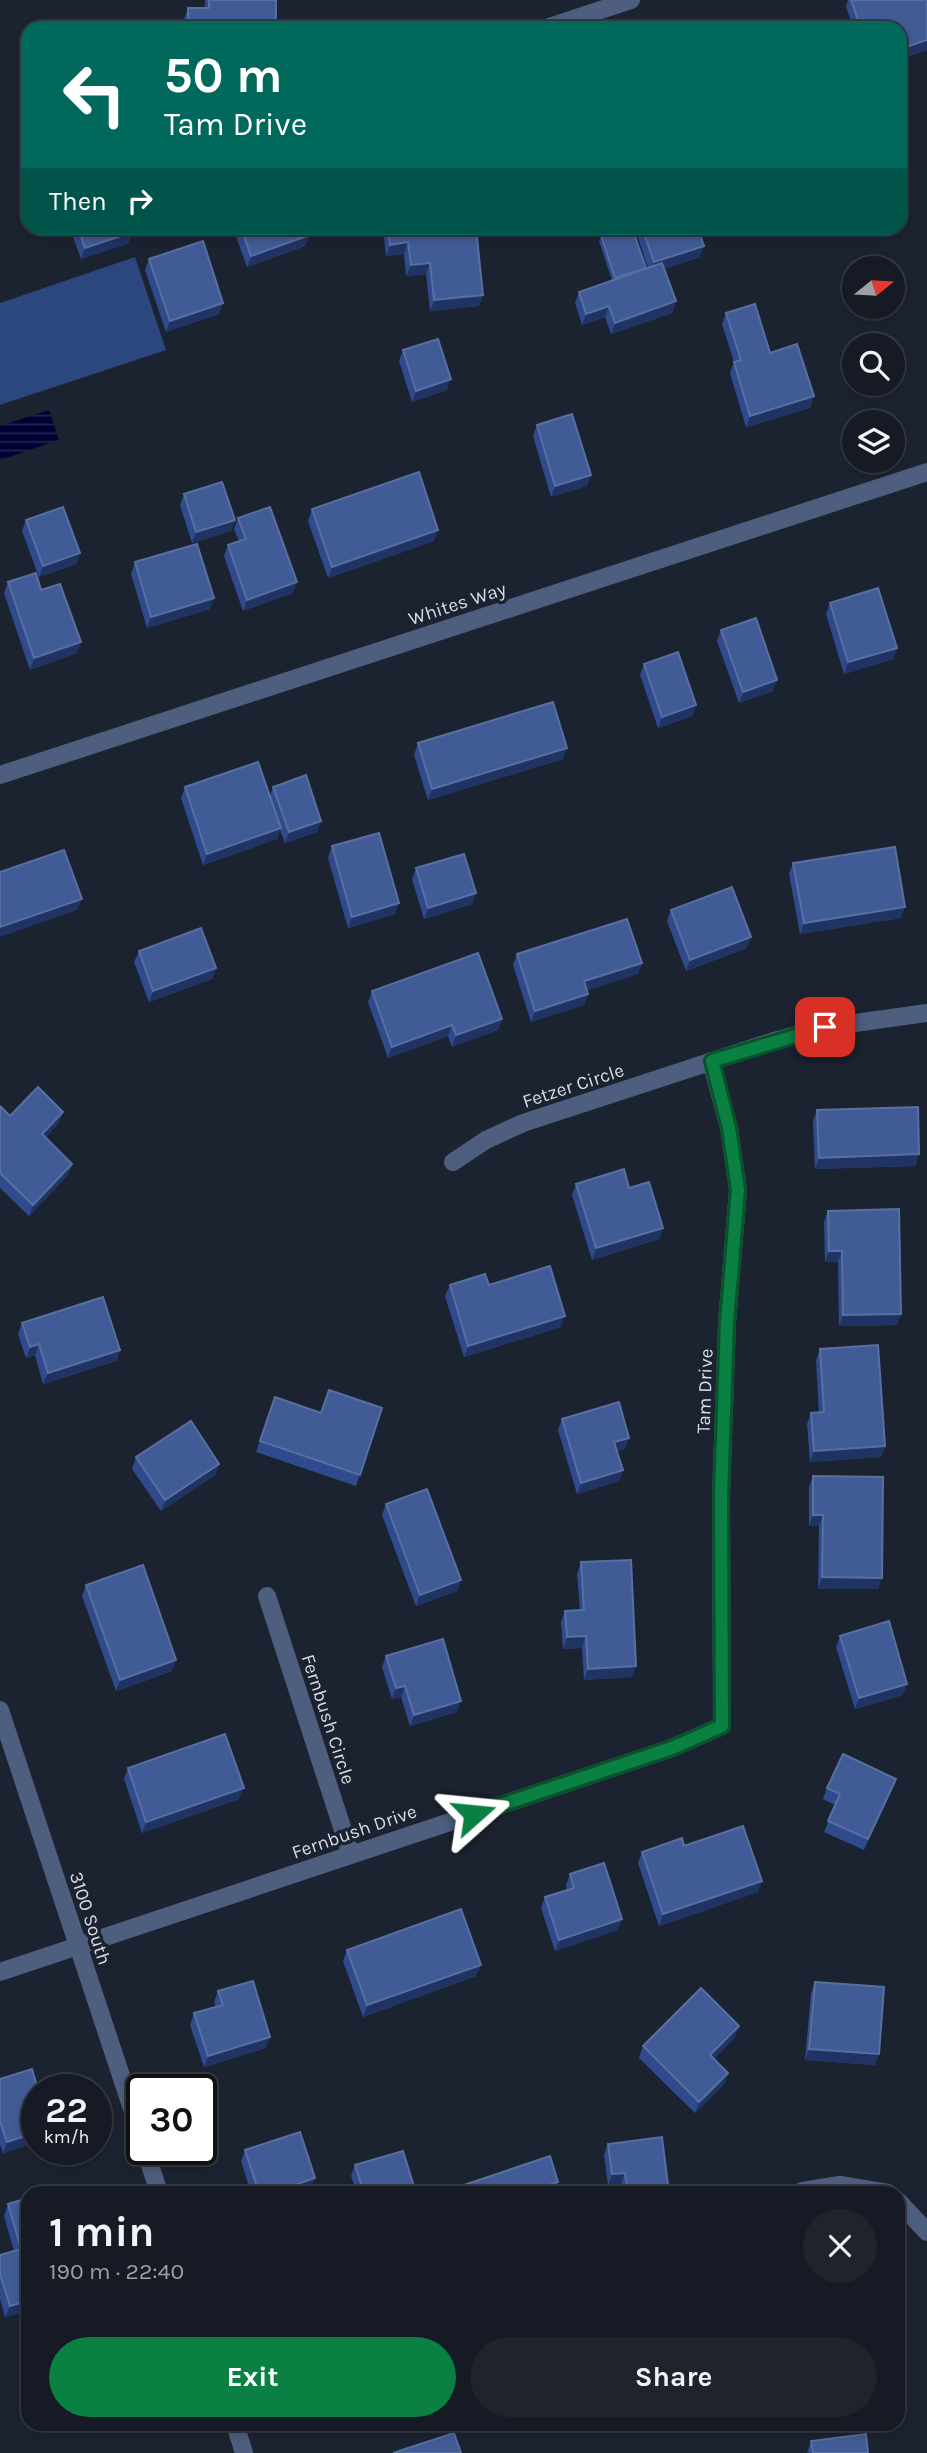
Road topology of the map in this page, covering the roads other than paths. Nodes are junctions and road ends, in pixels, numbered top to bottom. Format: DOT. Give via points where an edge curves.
graph roads {
  1 [pos="631,0"];
  2 [pos="567,21"];
  3 [pos="927,472"];
  4 [pos="0,775"];
  5 [pos="927,1013"];
  6 [pos="712,1061"];
  7 [pos="453,1162"];
  8 [pos="267,1596"];
  9 [pos="0,1710"];
  10 [pos="722,1726"];
  11 [pos="351,1854"];
  12 [pos="78,1947"];
  13 [pos="0,1972"];
  14 [pos="126,2092"];
  15 [pos="150,2165"];
  16 [pos="157,2186"];
  17 [pos="905,2208"];
  18 [pos="927,2232"];
  19 [pos="237,2431"];
  20 [pos="244,2453"];
  1 -- 2 [label="street"];
  3 -- 4 [label="street, Whites Way"];
  5 -- 6 [label="street, Fetzer Circle" via="825,1027"];
  6 -- 7 [label="street, Fetzer Circle" via="523,1123"];
  6 -- 10 [label="street, Tam Drive" via="738,1190 727,1323 721,1496"];
  8 -- 11 [label="street, Fernbush Circle"];
  9 -- 12 [label="street, 3100 South"];
  10 -- 11 [label="street, Fernbush Drive" via="672,1748"];
  11 -- 12 [label="street, Fernbush Drive"];
  12 -- 13 [label="street, Fernbush Drive"];
  12 -- 14 [label="street, 3100 South"];
  15 -- 16 [label="street"];
  17 -- 18 [label="street"];
  19 -- 20 [label="street"];
}
